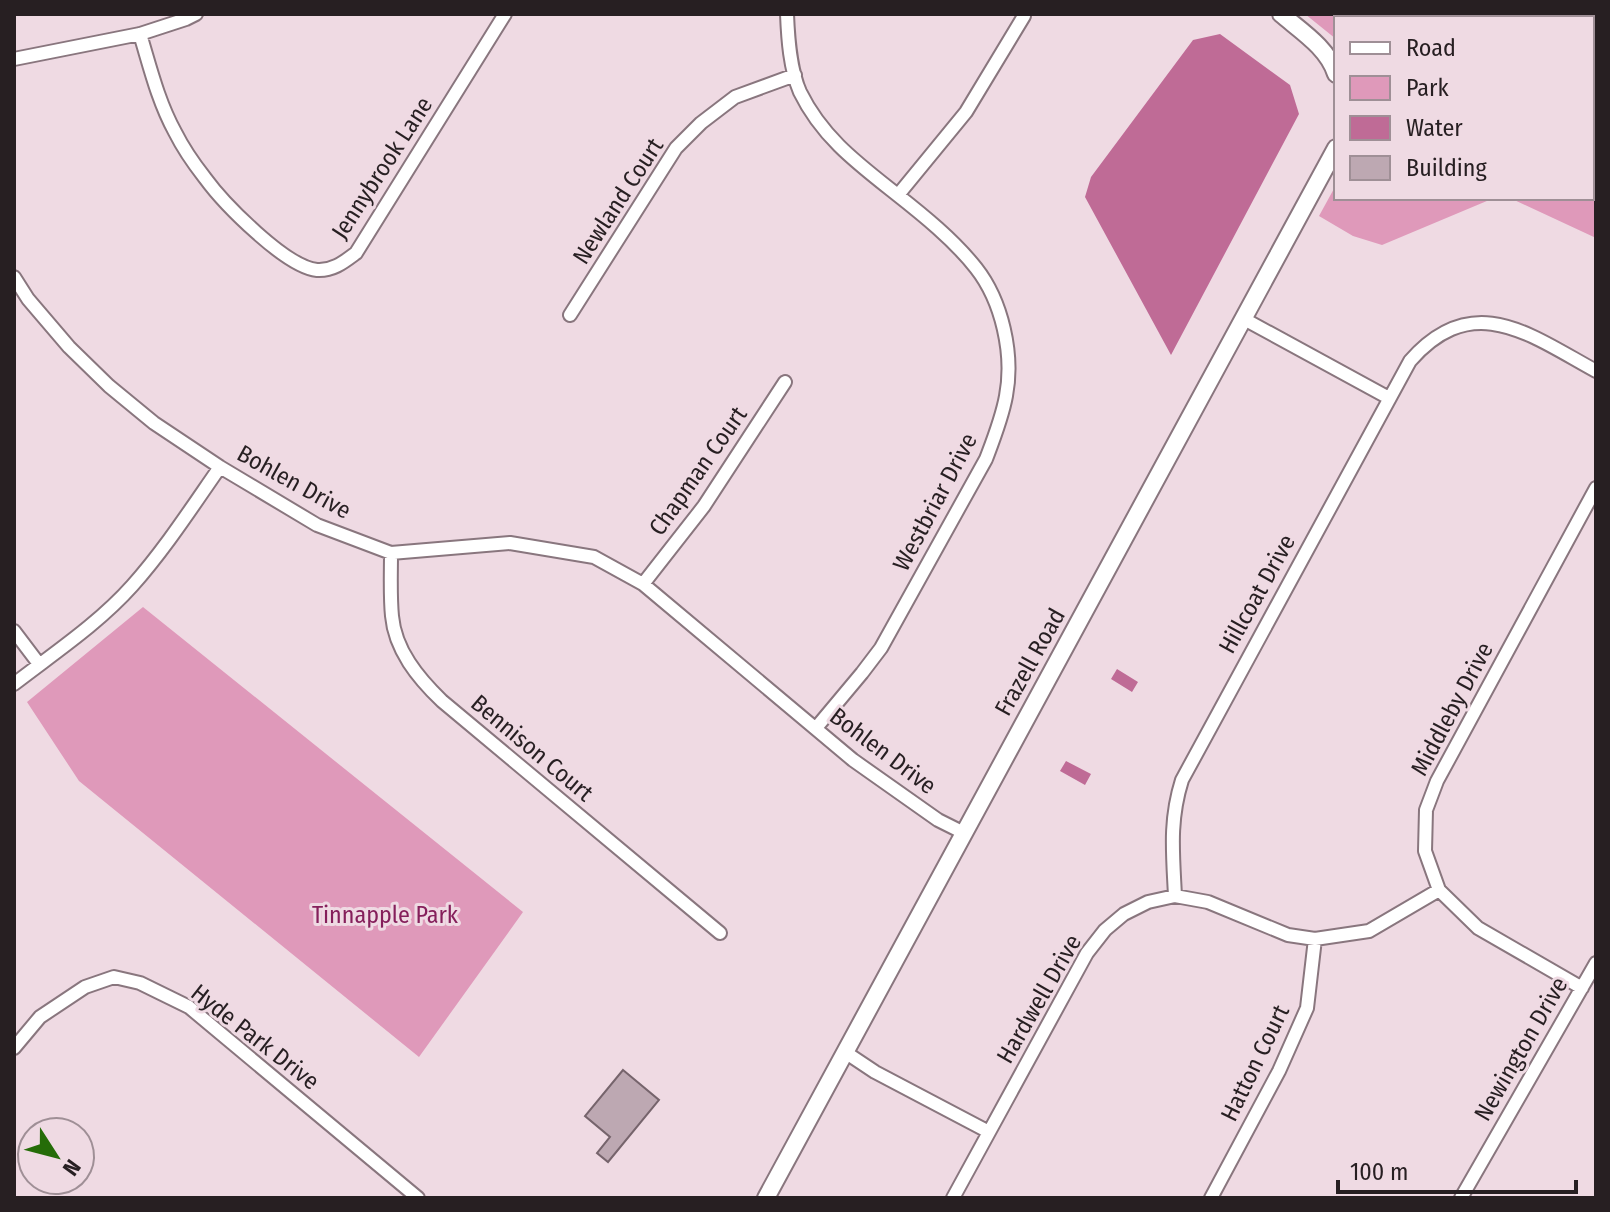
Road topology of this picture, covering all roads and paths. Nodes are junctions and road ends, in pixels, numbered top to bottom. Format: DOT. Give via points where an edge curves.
graph roads {
  1 [pos="196,14"];
  2 [pos="505,14"];
  3 [pos="787,14"];
  4 [pos="1281,14"];
  5 [pos="1024,16"];
  6 [pos="140,34"];
  7 [pos="14,59"];
  8 [pos="1334,67"];
  9 [pos="795,75"];
  10 [pos="1334,152"];
  11 [pos="898,195"];
  12 [pos="14,277"];
  13 [pos="570,315"];
  14 [pos="1244,319"];
  15 [pos="1596,371"];
  16 [pos="785,382"];
  17 [pos="1389,398"];
  18 [pos="220,467"];
  19 [pos="1596,488"];
  20 [pos="391,553"];
  21 [pos="643,584"];
  22 [pos="14,631"];
  23 [pos="39,664"];
  24 [pos="14,684"];
  25 [pos="816,728"];
  26 [pos="964,833"];
  27 [pos="1439,890"];
  28 [pos="1175,896"];
  29 [pos="720,933"];
  30 [pos="1315,939"];
  31 [pos="1596,963"];
  32 [pos="1582,988"];
  33 [pos="14,1048"];
  34 [pos="845,1052"];
  35 [pos="989,1132"];
  36 [pos="418,1198"];
  37 [pos="766,1198"];
  38 [pos="953,1198"];
  39 [pos="1211,1198"];
  40 [pos="1461,1198"];
  1 -- 6 [label="street"];
  2 -- 6 [label="street, Jennybrook Lane" via="356,253 339,266 319,270 299,264 253,230 205,179 175,132"];
  3 -- 9 [label="street, Westbriar Drive"];
  4 -- 8 [label="street" via="1316,43"];
  5 -- 11 [label="street" via="966,112"];
  6 -- 7 [label="street"];
  9 -- 11 [label="street, Westbriar Drive" via="799,90 836,144"];
  9 -- 13 [label="street, Newland Court" via="735,97 676,148"];
  10 -- 14 [label="street, Frazell Road"];
  11 -- 25 [label="street, Westbriar Drive" via="958,248 992,295 1008,360 1007,393 986,459 888,636"];
  12 -- 18 [label="street, Bohlen Drive" via="109,386"];
  14 -- 17 [label="street"];
  14 -- 26 [label="street, Frazell Road"];
  15 -- 17 [label="street, Hillcoat Drive" via="1509,326 1472,323 1423,346"];
  16 -- 21 [label="street, Chapman Court" via="704,506"];
  17 -- 28 [label="street, Hillcoat Drive" via="1182,780 1174,810"];
  18 -- 20 [label="street, Bohlen Drive" via="317,525"];
  18 -- 23 [label="street" via="132,586"];
  19 -- 27 [label="street, Middleby Drive" via="1437,781 1426,810 1425,851"];
  20 -- 21 [label="street, Bohlen Drive" via="510,543 594,557"];
  20 -- 29 [label="street, Bennison Court" via="392,618 409,664 425,685"];
  21 -- 25 [label="street, Bohlen Drive"];
  22 -- 23 [label="street"];
  23 -- 24 [label="street"];
  25 -- 26 [label="street, Bohlen Drive" via="865,769"];
  26 -- 34 [label="street, Frazell Road"];
  27 -- 30 [label="street, Hardwell Drive" via="1369,931"];
  27 -- 32 [label="street, Middleby Drive" via="1478,928"];
  28 -- 30 [label="street, Hardwell Drive" via="1208,902 1288,935"];
  28 -- 35 [label="street, Hardwell Drive" via="1148,902 1105,930 1087,953"];
  30 -- 39 [label="street, Hatton Court" via="1307,1008"];
  31 -- 32 [label="street, Newington Drive"];
  32 -- 40 [label="street, Newington Drive"];
  33 -- 36 [label="street, Hyde Park Drive" via="40,1017 85,987 114,977 140,983 189,1007"];
  34 -- 35 [label="street"];
  34 -- 37 [label="street, Frazell Road"];
  35 -- 38 [label="street, Hardwell Drive"];
}
